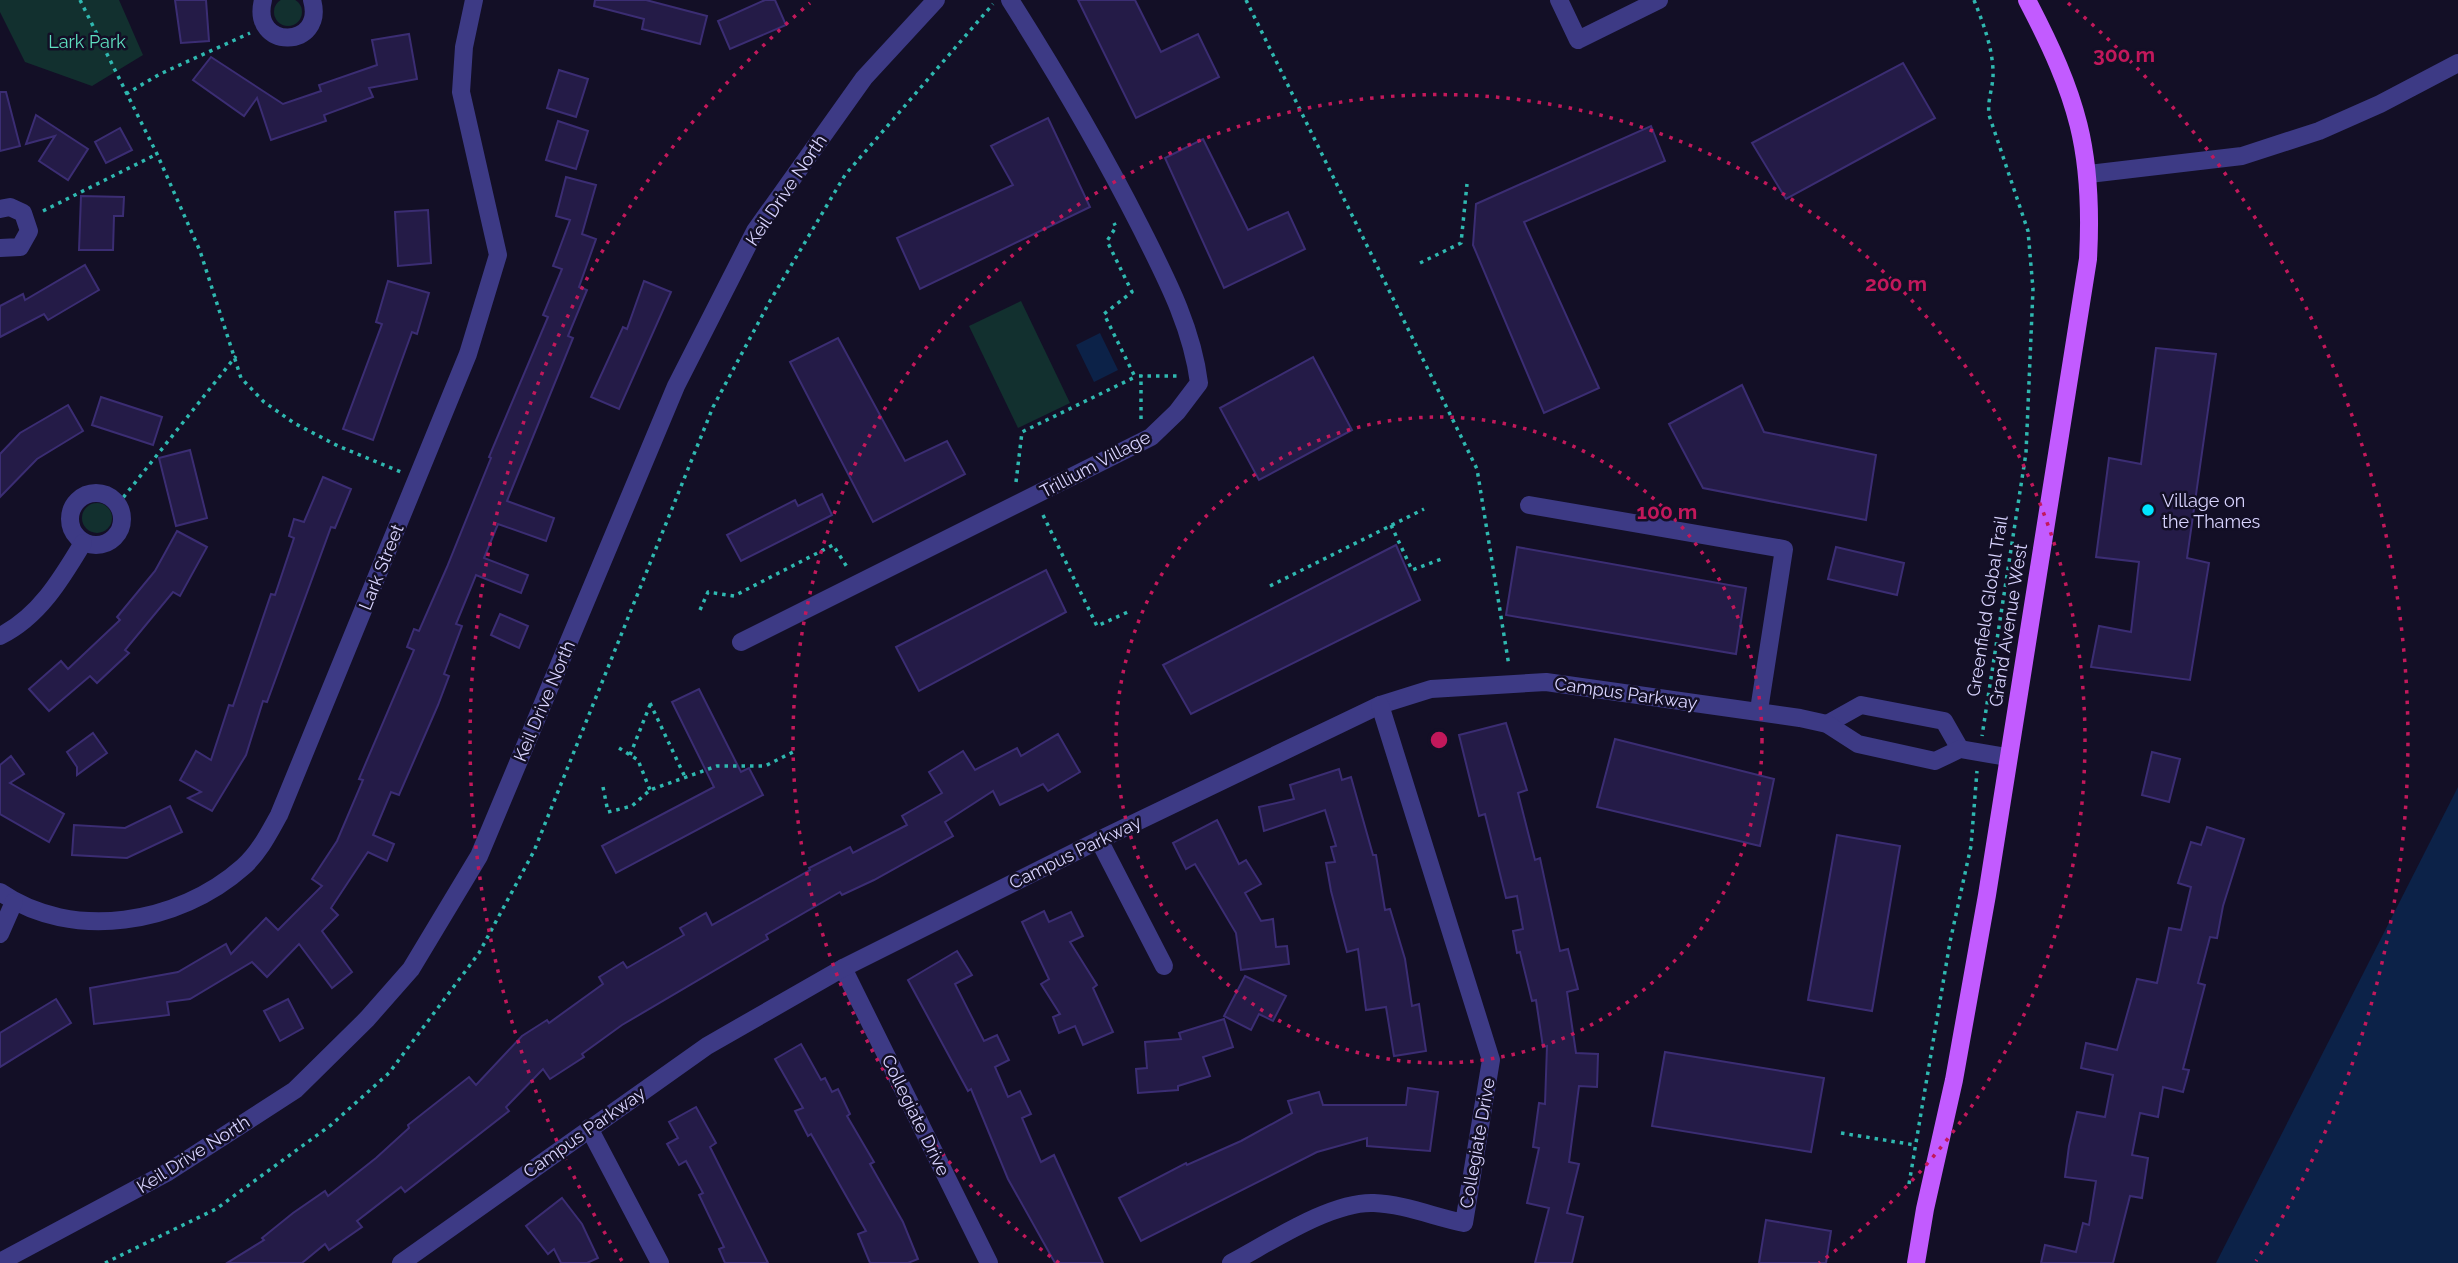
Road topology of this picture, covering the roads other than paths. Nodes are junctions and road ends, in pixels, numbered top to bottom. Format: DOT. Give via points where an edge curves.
graph roads {
  1 [pos="263,0"];
  2 [pos="312,0"];
  3 [pos="474,0"];
  4 [pos="936,0"];
  5 [pos="1010,0"];
  6 [pos="1559,0"];
  7 [pos="1659,0"];
  8 [pos="2027,0"];
  9 [pos="2458,63"];
  10 [pos="2089,174"];
  11 [pos="0,209"];
  12 [pos="0,248"];
  13 [pos="1529,505"];
  14 [pos="83,543"];
  15 [pos="0,636"];
  16 [pos="741,642"];
  17 [pos="1380,705"];
  18 [pos="1759,710"];
  19 [pos="1827,724"];
  20 [pos="1961,749"];
  21 [pos="2007,757"];
  22 [pos="1099,840"];
  23 [pos="7,897"];
  24 [pos="0,933"];
  25 [pos="1164,965"];
  26 [pos="843,968"];
  27 [pos="589,1128"];
  28 [pos="0,1262"];
  29 [pos="401,1263"];
  30 [pos="660,1263"];
  31 [pos="989,1263"];
  32 [pos="1231,1263"];
  33 [pos="1916,1263"];
  1 -- 2 [label="street" via="265,26 279,37 304,32 314,17"];
  3 -- 23 [label="street, Lark Street" via="461,92 498,255 468,354 279,815 244,866 189,901 129,919 93,922 57,918"];
  4 -- 28 [label="street, Keil Drive North" via="864,78 755,231 676,386 479,856 411,969 295,1090 157,1179"];
  5 -- 16 [label="street, Trillium Village" via="1104,156 1172,292 1199,383 1151,437"];
  6 -- 7 [label="street" via="1578,40"];
  8 -- 10 [label="main road, Grand Avenue West" via="2070,90"];
  9 -- 10 [label="street" via="2319,131 2242,156"];
  10 -- 21 [label="main road, Grand Avenue West" via="2088,260"];
  11 -- 12 [label="street" via="17,209 27,219 29,231 24,243 14,250"];
  13 -- 18 [label="street" via="1784,549"];
  14 -- 14 [label="street" via="100,545 116,538 123,522 118,505 105,494 80,498 70,513 72,530"];
  14 -- 15 [label="street" via="37,608"];
  17 -- 18 [label="street, Campus Parkway" via="1431,689 1546,682"];
  17 -- 22 [label="street, Campus Parkway"];
  17 -- 32 [label="street, Collegiate Drive" via="1491,1060 1464,1223 1376,1202 1354,1204"];
  18 -- 19 [label="street, Campus Parkway"];
  19 -- 20 [label="street, Campus Parkway" via="1858,744 1935,761"];
  19 -- 20 [label="street" via="1861,705 1944,721"];
  20 -- 21 [label="street, Campus Parkway"];
  21 -- 33 [label="main road, Grand Avenue West" via="1956,1067"];
  22 -- 25 [label="street"];
  22 -- 26 [label="street, Campus Parkway"];
  23 -- 24 [label="street"];
  26 -- 27 [label="street, Campus Parkway" via="707,1046"];
  26 -- 31 [label="street, Collegiate Drive"];
  27 -- 29 [label="street, Campus Parkway"];
  27 -- 30 [label="street"];
}
